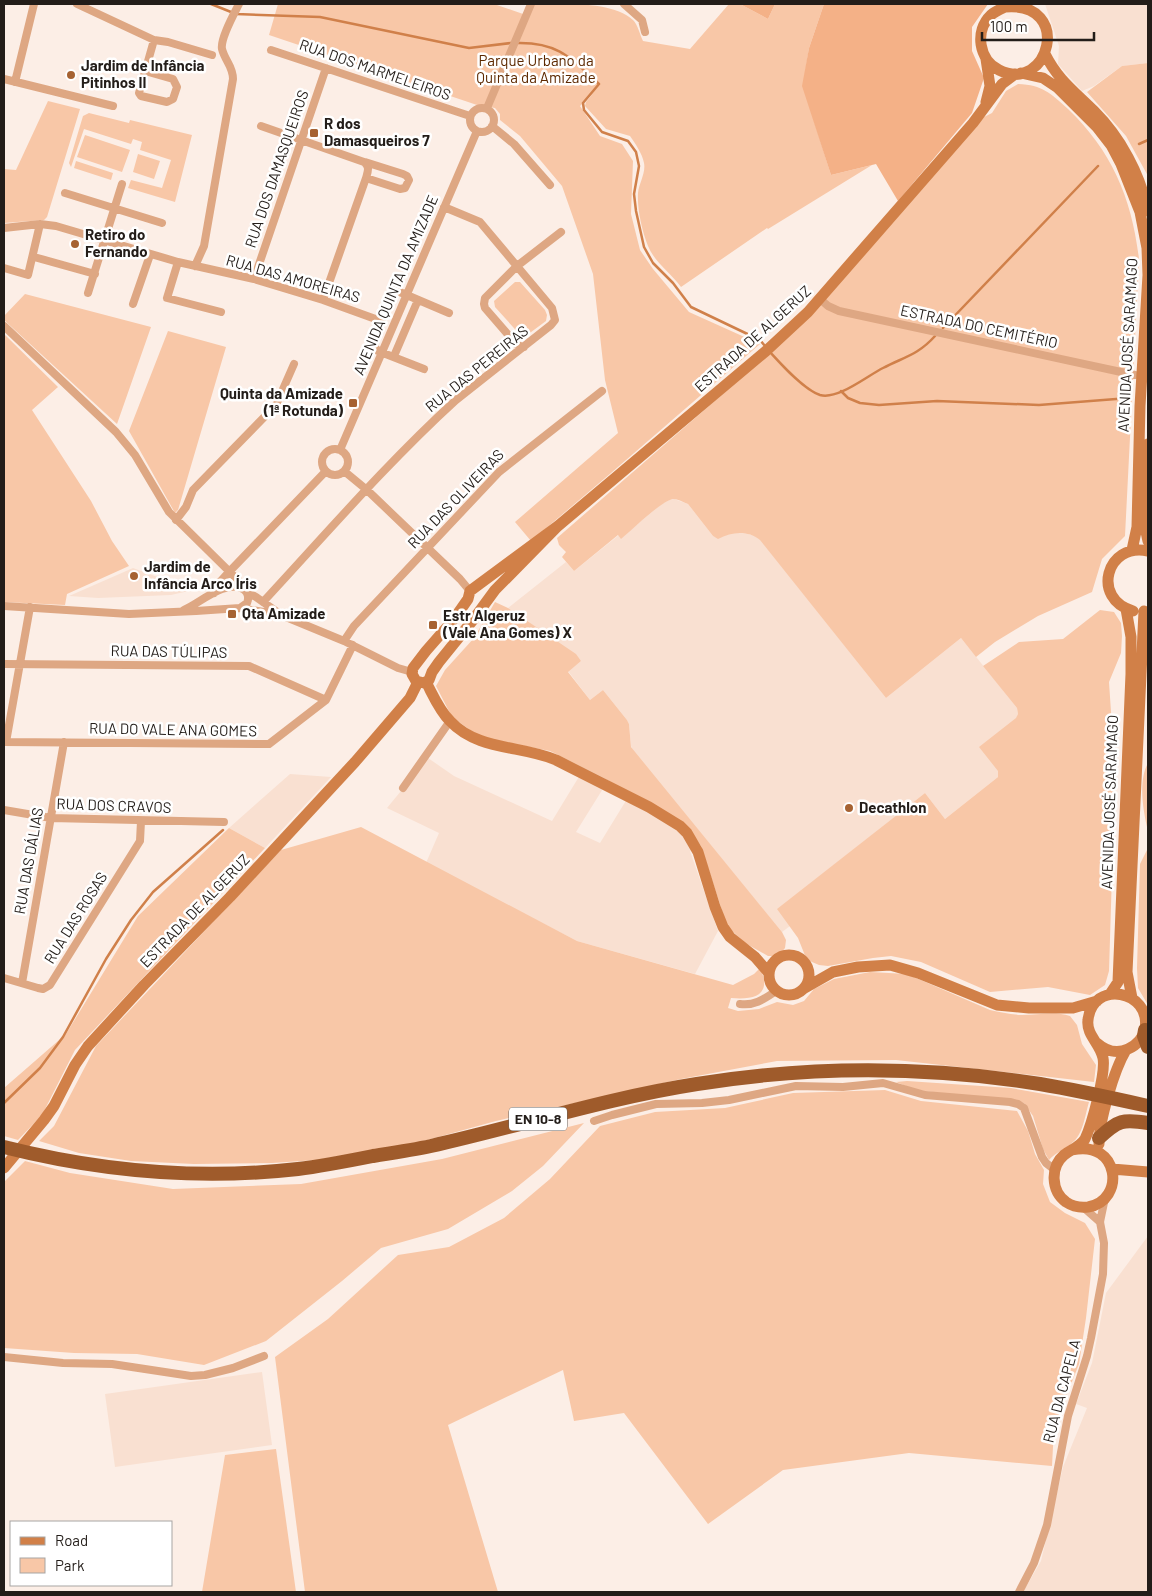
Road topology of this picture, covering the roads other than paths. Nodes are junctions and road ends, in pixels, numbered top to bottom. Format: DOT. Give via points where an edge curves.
graph roads {
  1 [pos="34,4"];
  2 [pos="77,4"];
  3 [pos="239,4"];
  4 [pos="531,4"];
  5 [pos="624,4"];
  6 [pos="1008,5"];
  7 [pos="1035,9"];
  8 [pos="645,32"];
  9 [pos="154,40"];
  10 [pos="271,50"];
  11 [pos="1045,54"];
  12 [pos="212,55"];
  13 [pos="986,59"];
  14 [pos="326,68"];
  15 [pos="145,71"];
  16 [pos="1018,73"];
  17 [pos="4,79"];
  18 [pos="15,82"];
  19 [pos="113,106"];
  20 [pos="985,107"];
  21 [pos="487,108"];
  22 [pos="470,116"];
  23 [pos="261,126"];
  24 [pos="492,126"];
  25 [pos="477,131"];
  26 [pos="301,139"];
  27 [pos="364,162"];
  28 [pos="366,178"];
  29 [pos="122,184"];
  30 [pos="550,185"];
  31 [pos="65,193"];
  32 [pos="444,207"];
  33 [pos="115,208"];
  34 [pos="1148,211"];
  35 [pos="162,223"];
  36 [pos="40,224"];
  37 [pos="4,228"];
  38 [pos="561,232"];
  39 [pos="105,241"];
  40 [pos="150,255"];
  41 [pos="34,257"];
  42 [pos="178,262"];
  43 [pos="195,266"];
  44 [pos="517,266"];
  45 [pos="4,268"];
  46 [pos="95,274"];
  47 [pos="254,279"];
  48 [pos="88,293"];
  49 [pos="406,295"];
  50 [pos="820,299"];
  51 [pos="323,300"];
  52 [pos="418,300"];
  53 [pos="133,304"];
  54 [pos="221,312"];
  55 [pos="449,313"];
  56 [pos="381,321"];
  57 [pos="4,326"];
  58 [pos="524,347"];
  59 [pos="382,351"];
  60 [pos="394,356"];
  61 [pos="294,364"];
  62 [pos="424,369"];
  63 [pos="1135,375"];
  64 [pos="602,391"];
  65 [pos="1148,444"];
  66 [pos="340,450"];
  67 [pos="326,471"];
  68 [pos="344,471"];
  69 [pos="367,490"];
  70 [pos="176,520"];
  71 [pos="558,526"];
  72 [pos="1148,541"];
  73 [pos="427,548"];
  74 [pos="1132,550"];
  75 [pos="1148,551"];
  76 [pos="229,572"];
  77 [pos="246,592"];
  78 [pos="470,593"];
  79 [pos="214,594"];
  80 [pos="263,602"];
  81 [pos="483,605"];
  82 [pos="4,606"];
  83 [pos="30,607"];
  84 [pos="222,608"];
  85 [pos="240,608"];
  86 [pos="1126,609"];
  87 [pos="182,611"];
  88 [pos="1146,611"];
  89 [pos="281,615"];
  90 [pos="344,641"];
  91 [pos="352,645"];
  92 [pos="4,664"];
  93 [pos="20,664"];
  94 [pos="413,669"];
  95 [pos="432,672"];
  96 [pos="422,682"];
  97 [pos="326,700"];
  98 [pos="450,721"];
  99 [pos="5,742"];
  100 [pos="64,742"];
  101 [pos="403,788"];
  102 [pos="4,810"];
  103 [pos="51,818"];
  104 [pos="141,821"];
  105 [pos="224,822"];
  106 [pos="755,957"];
  107 [pos="774,960"];
  108 [pos="808,969"];
  109 [pos="768,972"];
  110 [pos="833,972"];
  111 [pos="4,978"];
  112 [pos="22,983"];
  113 [pos="803,989"];
  114 [pos="776,991"];
  115 [pos="1110,994"];
  116 [pos="1132,998"];
  117 [pos="1097,1001"];
  118 [pos="740,1004"];
  119 [pos="1073,1008"];
  120 [pos="1088,1024"];
  121 [pos="1145,1030"];
  122 [pos="1096,1043"];
  123 [pos="1148,1047"];
  124 [pos="1126,1050"];
  125 [pos="1148,1107"];
  126 [pos="594,1121"];
  127 [pos="1148,1123"];
  128 [pos="1099,1138"];
  129 [pos="4,1147"];
  130 [pos="1072,1150"];
  131 [pos="1099,1153"];
  132 [pos="4,1168"];
  133 [pos="1112,1169"];
  134 [pos="1054,1170"];
  135 [pos="1145,1172"];
  136 [pos="1111,1187"];
  137 [pos="1105,1198"];
  138 [pos="1083,1207"];
  139 [pos="1100,1222"];
  140 [pos="264,1356"];
  141 [pos="4,1357"];
  142 [pos="1019,1592"];
  1 -- 18 [label="street"];
  2 -- 9 [label="street"];
  3 -- 43 [label="street" via="223,40 222,49 233,70 233,80 204,246"];
  4 -- 21 [label="street"];
  5 -- 8 [label="street" via="642,20"];
  6 -- 7 [label="main road"];
  6 -- 13 [label="main road" via="990,16 981,33 980,42"];
  7 -- 11 [label="main road" via="1047,33"];
  9 -- 12 [label="street"];
  9 -- 15 [label="street"];
  10 -- 14 [label="street, RUA DOS MARMELEIROS"];
  11 -- 16 [label="main road, ESTRADA DE ALGERUZ" via="1031,69"];
  11 -- 34 [label="main road" via="1056,74 1118,139 1134,170"];
  13 -- 16 [label="main road" via="999,70"];
  13 -- 20 [label="main road" via="990,86"];
  14 -- 22 [label="street, RUA DOS MARMELEIROS"];
  14 -- 26 [label="street, RUA DOS DAMASQUEIROS"];
  15 -- 15 [label="street" via="140,96 165,102 173,99 177,87 173,79"];
  16 -- 20 [label="main road, ESTRADA DE ALGERUZ" via="1002,84"];
  16 -- 74 [label="main road, AVENIDA JOSÉ SARAMAGO" via="1043,78 1058,88 1096,127 1111,145 1142,221 1148,276 1137,527"];
  17 -- 18 [label="street"];
  18 -- 19 [label="street"];
  20 -- 50 [label="main road, ESTRADA DE ALGERUZ"];
  21 -- 22 [label="street" via="478,108"];
  21 -- 24 [label="street" via="494,115"];
  22 -- 25 [label="street"];
  23 -- 26 [label="street"];
  24 -- 25 [label="street" via="487,131"];
  24 -- 30 [label="street" via="514,144"];
  25 -- 32 [label="street, AVENIDA QUINTA DA AMIZADE"];
  26 -- 27 [label="street"];
  26 -- 47 [label="street, RUA DOS DAMASQUEIROS"];
  27 -- 28 [label="street" via="369,168"];
  27 -- 28 [label="street" via="403,174 409,180 405,188 400,189"];
  28 -- 51 [label="street"];
  29 -- 33 [label="street"];
  31 -- 33 [label="street"];
  32 -- 44 [label="street, RUA DAS PEREIRAS" via="480,222"];
  32 -- 49 [label="street, AVENIDA QUINTA DA AMIZADE"];
  33 -- 35 [label="street"];
  33 -- 39 [label="street"];
  36 -- 37 [label="street, RUA DAS AMOREIRAS"];
  36 -- 39 [label="street, RUA DAS AMOREIRAS"];
  36 -- 41 [label="street"];
  38 -- 44 [label="street"];
  39 -- 40 [label="street, RUA DAS AMOREIRAS"];
  39 -- 46 [label="street"];
  40 -- 42 [label="street, RUA DAS AMOREIRAS"];
  40 -- 53 [label="street"];
  41 -- 45 [label="street" via="28,275"];
  41 -- 46 [label="street"];
  42 -- 43 [label="street, RUA DAS AMOREIRAS"];
  42 -- 54 [label="street" via="167,298"];
  43 -- 47 [label="street, RUA DAS AMOREIRAS"];
  44 -- 58 [label="street, RUA DAS PEREIRAS" via="555,314 551,325"];
  44 -- 58 [label="street" via="484,298 484,304 517,345"];
  46 -- 48 [label="street"];
  47 -- 51 [label="street, RUA DAS AMOREIRAS"];
  49 -- 52 [label="street"];
  49 -- 56 [label="street" via="395,290"];
  49 -- 59 [label="street, AVENIDA QUINTA DA AMIZADE"];
  50 -- 63 [label="street, ESTRADA DO CEMITÉRIO" via="839,311"];
  50 -- 71 [label="main road, ESTRADA DE ALGERUZ" via="768,349"];
  51 -- 56 [label="street, RUA DAS AMOREIRAS"];
  52 -- 55 [label="street"];
  52 -- 60 [label="street"];
  56 -- 59 [label="street" via="374,346"];
  57 -- 70 [label="street" via="104,419 126,444"];
  58 -- 69 [label="street, RUA DAS PEREIRAS" via="449,406"];
  59 -- 60 [label="street"];
  59 -- 66 [label="street, AVENIDA QUINTA DA AMIZADE"];
  60 -- 62 [label="street"];
  61 -- 70 [label="street" via="276,405 193,490"];
  64 -- 73 [label="street, RUA DAS OLIVEIRAS" via="499,472"];
  65 -- 72 [label="main road, AVENIDA JOSÉ SARAMAGO" via="1145,527"];
  66 -- 67 [label="street" via="326,453 322,462"];
  66 -- 68 [label="street" via="347,457"];
  67 -- 68 [label="street" via="335,475"];
  67 -- 76 [label="street"];
  68 -- 69 [label="street"];
  69 -- 73 [label="street"];
  69 -- 80 [label="street, RUA DAS PEREIRAS"];
  70 -- 76 [label="street"];
  71 -- 78 [label="main road, ESTRADA DE ALGERUZ"];
  71 -- 81 [label="main road, ESTRADA DE ALGERUZ"];
  73 -- 78 [label="street"];
  73 -- 90 [label="street, RUA DAS OLIVEIRAS" via="354,626"];
  74 -- 75 [label="main road"];
  74 -- 86 [label="main road" via="1116,560 1108,578 1112,595"];
  76 -- 77 [label="street"];
  76 -- 79 [label="street"];
  77 -- 79 [label="street" via="231,586"];
  77 -- 80 [label="street"];
  77 -- 85 [label="street" via="248,604"];
  78 -- 81 [label="main road" via="471,605"];
  78 -- 94 [label="main road, ESTRADA DE ALGERUZ" via="454,619"];
  79 -- 84 [label="street" via="214,605"];
  79 -- 87 [label="street"];
  80 -- 89 [label="street"];
  81 -- 95 [label="main road, ESTRADA DE ALGERUZ"];
  82 -- 83 [label="street"];
  83 -- 87 [label="street" via="129,614"];
  83 -- 93 [label="street"];
  84 -- 85 [label="street"];
  84 -- 87 [label="street"];
  85 -- 89 [label="street"];
  86 -- 88 [label="main road, AVENIDA JOSÉ SARAMAGO"];
  86 -- 115 [label="main road, AVENIDA JOSÉ SARAMAGO" via="1131,637 1131,674 1118,982"];
  88 -- 116 [label="main road, AVENIDA JOSÉ SARAMAGO" via="1127,972"];
  89 -- 90 [label="street"];
  90 -- 91 [label="street"];
  91 -- 94 [label="street" via="398,668"];
  91 -- 97 [label="street, RUA DO VALE ANA GOMES"];
  92 -- 93 [label="street, RUA DAS TÚLIPAS"];
  93 -- 97 [label="street, RUA DAS TÚLIPAS" via="249,666"];
  93 -- 99 [label="street"];
  94 -- 95 [label="main road" via="424,663"];
  94 -- 96 [label="main road" via="412,677"];
  95 -- 96 [label="main road, ESTRADA DE ALGERUZ" via="431,678"];
  96 -- 98 [label="main road"];
  96 -- 132 [label="main road, ESTRADA DE ALGERUZ" via="355,762 88,1046 54,1106"];
  97 -- 100 [label="street, RUA DO VALE ANA GOMES" via="269,744"];
  98 -- 101 [label="street"];
  98 -- 106 [label="main road" via="461,731 487,744 556,760 680,826 698,852 722,927"];
  99 -- 100 [label="street, RUA DO VALE ANA GOMES"];
  100 -- 103 [label="street, RUA DAS DÁLIAS"];
  102 -- 103 [label="street, RUA DOS CRAVOS"];
  103 -- 104 [label="street, RUA DOS CRAVOS"];
  103 -- 112 [label="street, RUA DAS DÁLIAS"];
  104 -- 105 [label="street, RUA DOS CRAVOS"];
  104 -- 112 [label="street, RUA DAS ROSAS" via="140,841 50,985 43,989"];
  106 -- 107 [label="main road"];
  106 -- 109 [label="main road"];
  107 -- 108 [label="main road" via="786,954 792,955 802,960"];
  107 -- 109 [label="main road"];
  108 -- 110 [label="main road"];
  108 -- 113 [label="main road" via="808,982"];
  109 -- 114 [label="main road"];
  110 -- 113 [label="main road"];
  110 -- 119 [label="main road" via="890,965 997,1005"];
  111 -- 112 [label="street, RUA DAS ROSAS"];
  113 -- 114 [label="main road" via="790,995"];
  114 -- 118 [label="street" via="759,1002"];
  115 -- 116 [label="main road"];
  115 -- 117 [label="main road"];
  116 -- 121 [label="main road" via="1143,1009"];
  117 -- 119 [label="main road"];
  117 -- 120 [label="main road" via="1089,1014"];
  119 -- 120 [label="main road"];
  120 -- 122 [label="main road"];
  121 -- 123 [label="highway"];
  121 -- 124 [label="main road" via="1138,1042"];
  122 -- 124 [label="main road" via="1110,1051"];
  122 -- 130 [label="main road" via="1103,1059 1102,1077 1088,1134 1082,1144"];
  124 -- 128 [label="main road" via="1117,1068"];
  125 -- 129 [label="highway, EN 10-8" via="1037,1083 964,1075 823,1072 757,1076 646,1093 428,1147 300,1169 220,1174 123,1169"];
  126 -- 134 [label="street" via="656,1104 720,1101 796,1086 843,1087 883,1083 925,1095 1018,1104 1029,1119 1042,1157"];
  127 -- 128 [label="highway" via="1118,1122"];
  128 -- 131 [label="main road"];
  130 -- 131 [label="main road" via="1091,1149"];
  130 -- 134 [label="main road" via="1064,1155"];
  131 -- 133 [label="main road"];
  133 -- 135 [label="main road"];
  133 -- 136 [label="main road"];
  134 -- 138 [label="main road" via="1055,1188 1060,1196 1074,1206"];
  135 -- 136 [label="main road" via="1122,1179"];
  136 -- 137 [label="main road"];
  137 -- 138 [label="main road"];
  137 -- 139 [label="street, RUA DA CAPELA"];
  138 -- 139 [label="street"];
  139 -- 142 [label="street, RUA DA CAPELA" via="1104,1243 1103,1274 1091,1338 1068,1416 1047,1525 1034,1563"];
  140 -- 141 [label="street" via="233,1368 191,1376 112,1364"];
}
